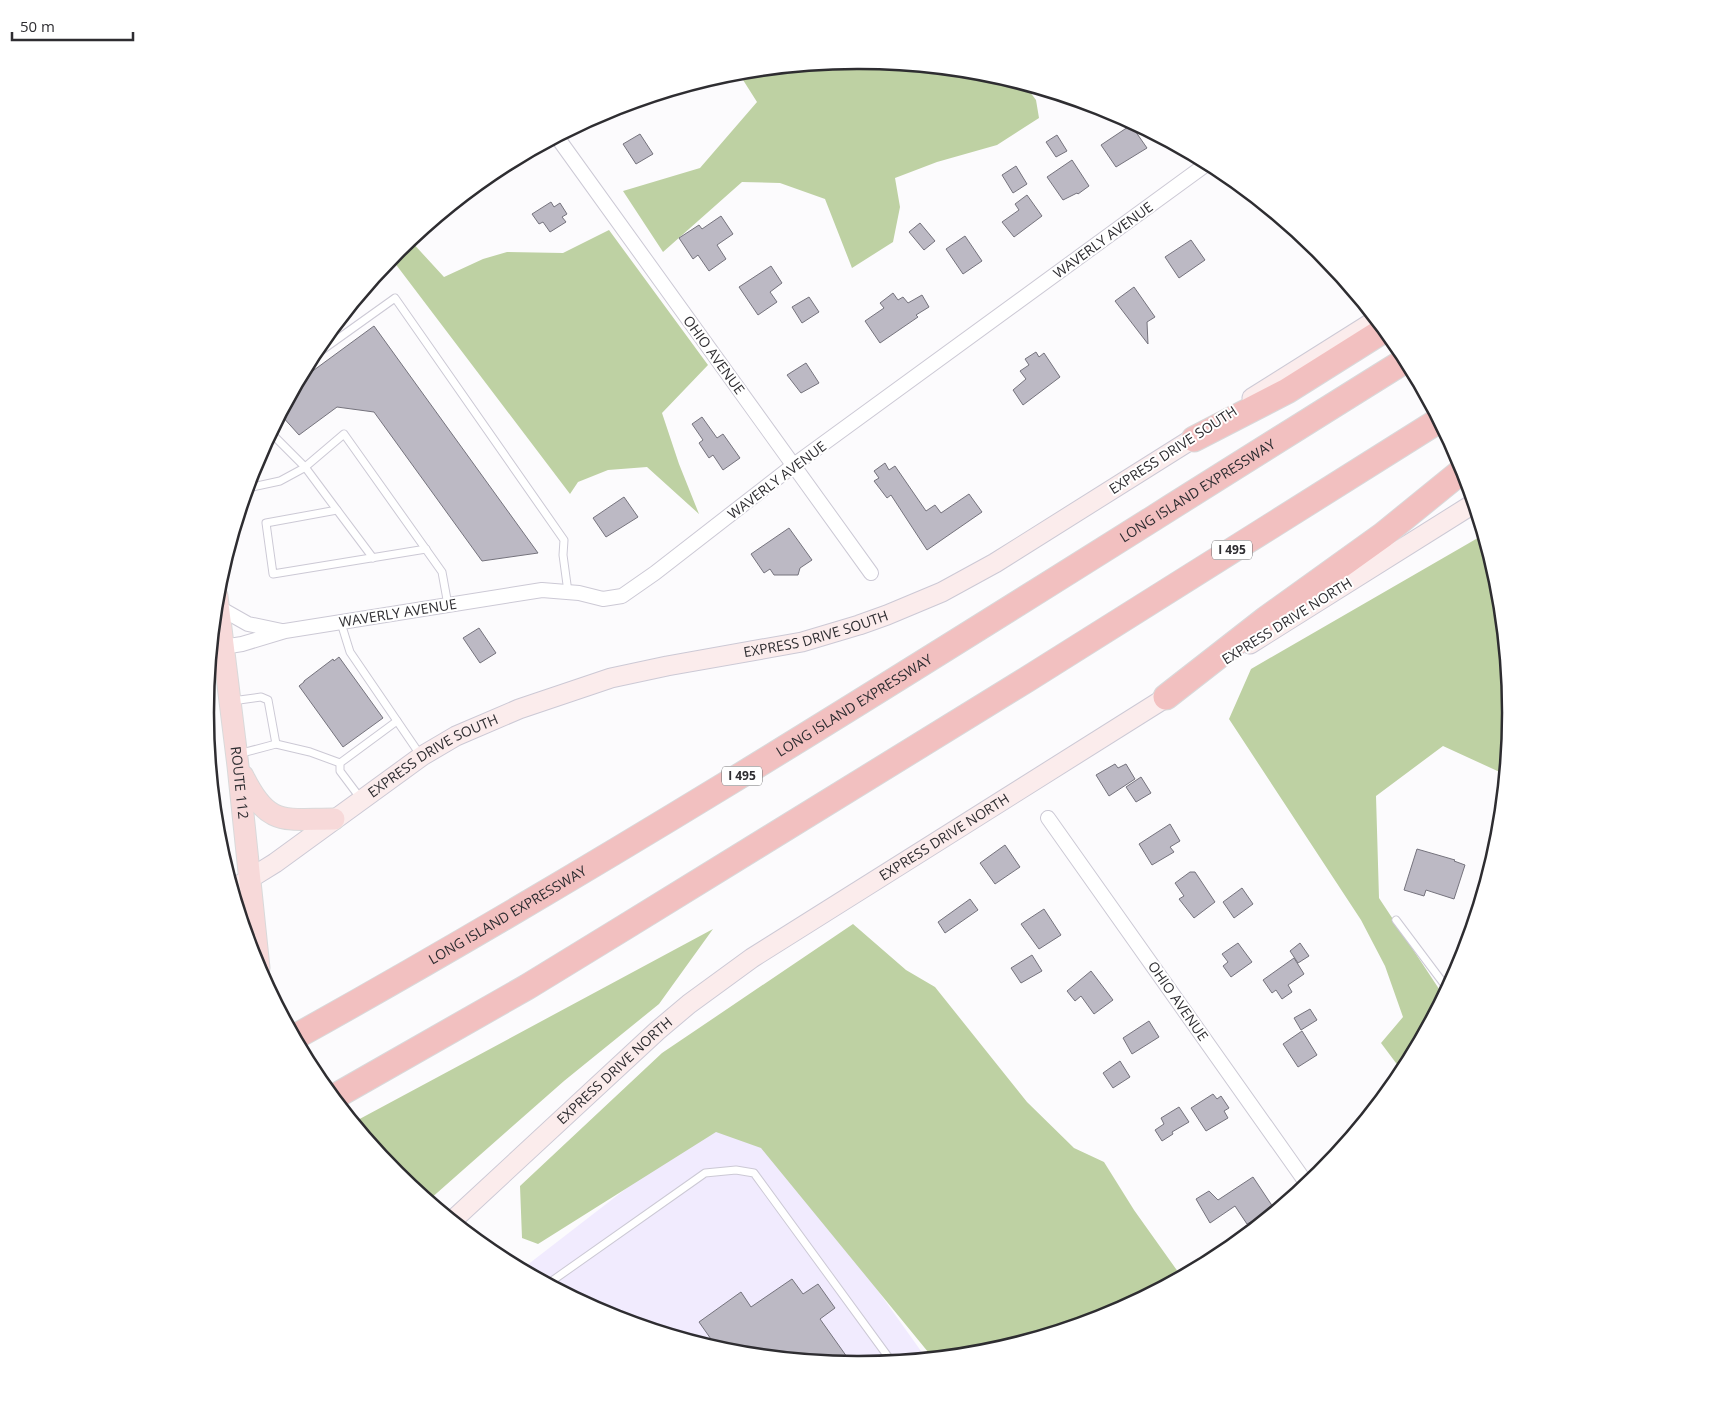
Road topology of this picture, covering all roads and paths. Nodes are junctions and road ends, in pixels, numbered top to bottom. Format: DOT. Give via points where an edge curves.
graph roads {
  1 [pos="560,142"];
  2 [pos="1201,168"];
  3 [pos="1371,323"];
  4 [pos="1378,334"];
  5 [pos="331,344"];
  6 [pos="1399,364"];
  7 [pos="1433,424"];
  8 [pos="276,439"];
  9 [pos="1194,439"];
  10 [pos="794,465"];
  11 [pos="305,467"];
  12 [pos="1456,475"];
  13 [pos="256,485"];
  14 [pos="1468,507"];
  15 [pos="337,510"];
  16 [pos="426,549"];
  17 [pos="373,558"];
  18 [pos="871,573"];
  19 [pos="568,592"];
  20 [pos="224,605"];
  21 [pos="448,605"];
  22 [pos="341,622"];
  23 [pos="285,631"];
  24 [pos="218,643"];
  25 [pos="218,645"];
  26 [pos="1166,697"];
  27 [pos="230,701"];
  28 [pos="397,721"];
  29 [pos="276,744"];
  30 [pos="422,756"];
  31 [pos="237,760"];
  32 [pos="340,763"];
  33 [pos="361,799"];
  34 [pos="1048,818"];
  35 [pos="334,819"];
  36 [pos="241,884"];
  37 [pos="248,919"];
  38 [pos="1396,920"];
  39 [pos="1442,982"];
  40 [pos="300,1034"];
  41 [pos="340,1094"];
  42 [pos="1302,1178"];
  43 [pos="458,1216"];
  44 [pos="553,1279"];
  45 [pos="887,1355"];
  1 -- 10 [label="street, OHIO AVENUE"];
  2 -- 10 [label="street, WAVERLY AVENUE"];
  3 -- 9 [label="main road, EXPRESS DRIVE SOUTH" via="1279,380"];
  4 -- 9 [label="highway" via="1287,391"];
  5 -- 19 [label="lane" via="395,298 564,540"];
  6 -- 40 [label="highway, LONG ISLAND EXPRESSWAY / I 495" via="736,780"];
  7 -- 41 [label="highway, I 495" via="634,922"];
  8 -- 11 [label="lane"];
  9 -- 30 [label="main road, EXPRESS DRIVE SOUTH" via="969,578 887,615 802,642 641,672 582,687 485,723"];
  10 -- 18 [label="street, OHIO AVENUE"];
  10 -- 19 [label="street, WAVERLY AVENUE" via="622,596 603,599"];
  11 -- 13 [label="lane" via="280,480"];
  11 -- 15 [label="lane"];
  11 -- 16 [label="lane" via="344,434"];
  12 -- 26 [label="highway" via="1383,535 1266,619"];
  14 -- 26 [label="main road, EXPRESS DRIVE NORTH"];
  15 -- 17 [label="lane"];
  15 -- 17 [label="lane" via="266,523 273,574"];
  16 -- 17 [label="lane"];
  16 -- 21 [label="lane" via="442,572"];
  19 -- 21 [label="street, WAVERLY AVENUE" via="542,590"];
  20 -- 23 [label="street, WAVERLY AVENUE" via="248,624"];
  21 -- 22 [label="street, WAVERLY AVENUE"];
  22 -- 23 [label="street, WAVERLY AVENUE"];
  22 -- 28 [label="lane" via="350,652"];
  23 -- 24 [label="street, WAVERLY AVENUE" via="242,644"];
  25 -- 27 [label="main road, ROUTE 112"];
  26 -- 43 [label="main road, EXPRESS DRIVE NORTH" via="720,980 657,1031"];
  27 -- 29 [label="lane" via="261,697 268,700"];
  27 -- 31 [label="main road, ROUTE 112"];
  28 -- 30 [label="lane"];
  28 -- 32 [label="lane"];
  29 -- 31 [label="lane"];
  29 -- 32 [label="lane"];
  30 -- 33 [label="main road, EXPRESS DRIVE SOUTH"];
  31 -- 35 [label="main road" via="255,798 273,815 290,819"];
  31 -- 36 [label="main road, ROUTE 112"];
  32 -- 33 [label="lane" via="340,771"];
  33 -- 35 [label="main road, EXPRESS DRIVE SOUTH"];
  34 -- 42 [label="street, OHIO AVENUE"];
  35 -- 36 [label="main road, EXPRESS DRIVE SOUTH"];
  36 -- 37 [label="main road, ROUTE 112"];
  38 -- 39 [label="lane"];
  44 -- 45 [label="lane" via="705,1173 736,1170 754,1173"];
}
